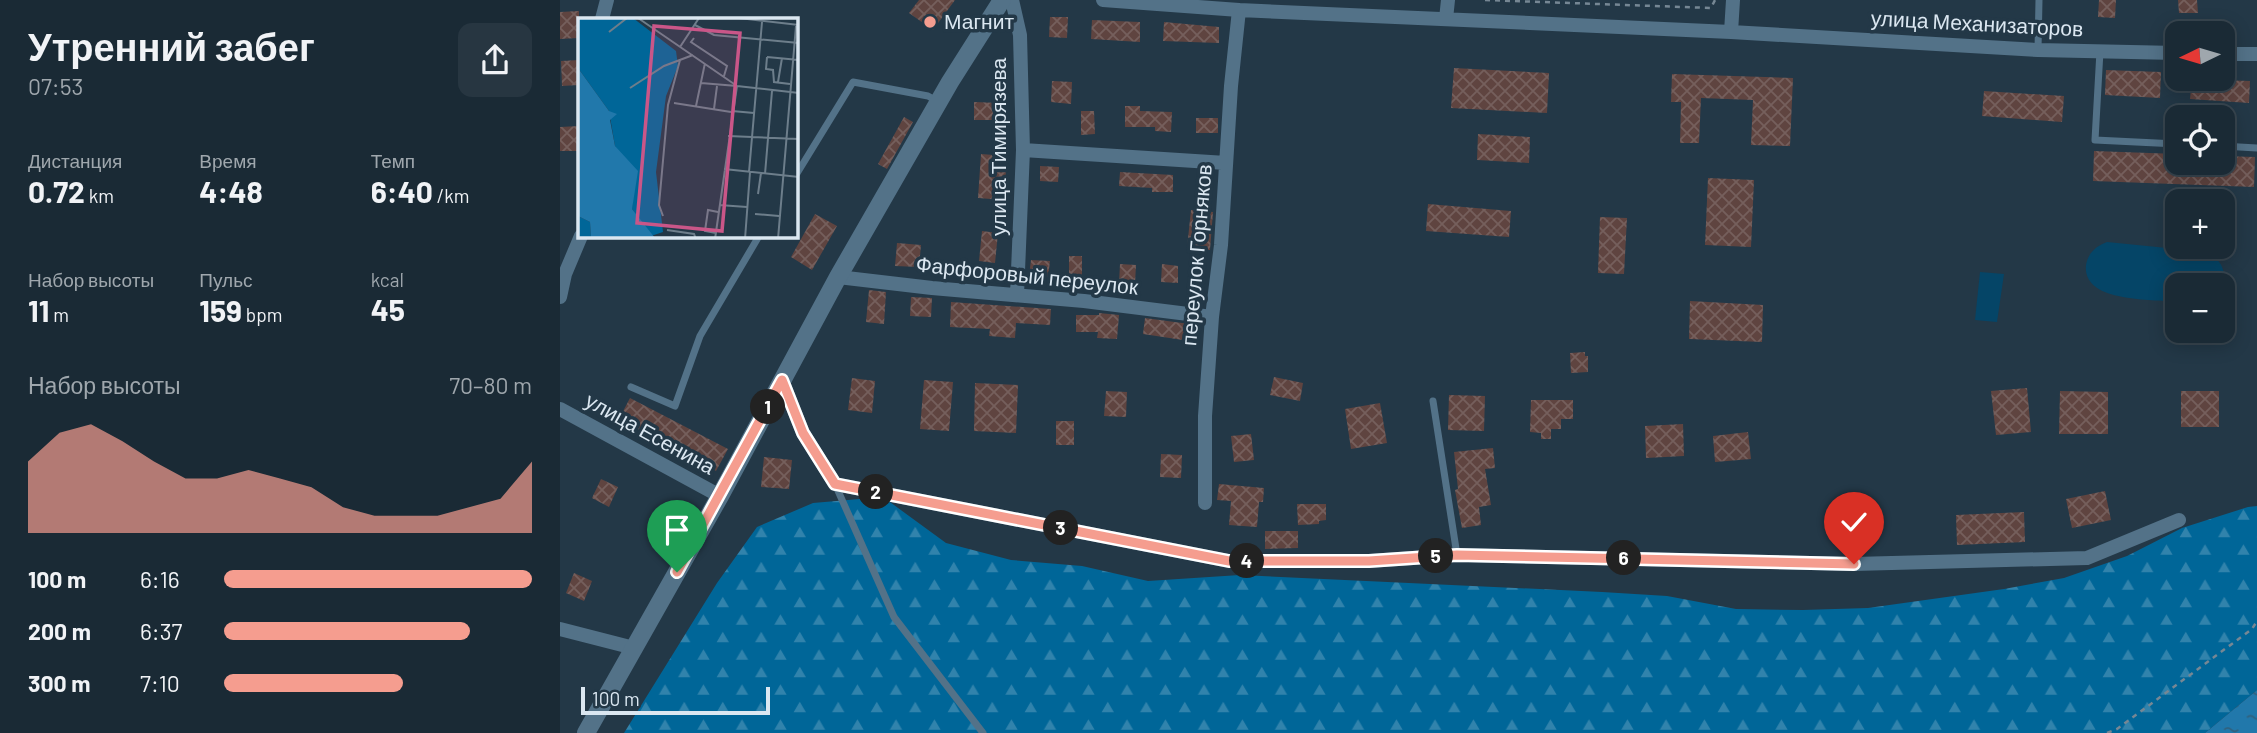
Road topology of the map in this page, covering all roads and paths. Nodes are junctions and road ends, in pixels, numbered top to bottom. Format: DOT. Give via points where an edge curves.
graph roads {
  1 [pos="607,0"];
  2 [pos="1002,0"];
  3 [pos="1012,0"];
  4 [pos="1103,0"];
  5 [pos="1448,0"];
  6 [pos="1485,0"];
  7 [pos="1715,0"];
  8 [pos="1733,0"];
  9 [pos="2039,0"];
  10 [pos="1231,7"];
  11 [pos="602,18"];
  12 [pos="1446,19"];
  13 [pos="1731,32"];
  14 [pos="2038,50"];
  15 [pos="2100,51"];
  16 [pos="2165,53"];
  17 [pos="2235,54"];
  18 [pos="2257,54"];
  19 [pos="938,102"];
  20 [pos="2165,143"];
  21 [pos="2235,147"];
  22 [pos="2257,148"];
  23 [pos="1023,150"];
  24 [pos="1226,163"];
  25 [pos="798,172"];
  26 [pos="580,238"];
  27 [pos="758,238"];
  28 [pos="838,277"];
  29 [pos="1017,295"];
  30 [pos="560,297"];
  31 [pos="1212,317"];
  32 [pos="782,380"];
  33 [pos="631,387"];
  34 [pos="1433,401"];
  35 [pos="560,409"];
  36 [pos="835,484"];
  37 [pos="720,496"];
  38 [pos="1205,503"];
  39 [pos="2179,520"];
  40 [pos="1457,555"];
  41 [pos="2257,621"];
  42 [pos="560,629"];
  43 [pos="634,648"];
  44 [pos="586,733"];
  45 [pos="983,733"];
  46 [pos="2107,733"];
  1 -- 11 [label="street"];
  2 -- 19 [label="street"];
  3 -- 23 [label="street, улица Тимирязева" via="1020,35"];
  4 -- 10 [label="street, улица Механизаторов"];
  5 -- 12 [label="street"];
  6 -- 7 [label="path" via="1711,8"];
  8 -- 13 [label="street"];
  9 -- 14 [label="lane"];
  10 -- 12 [label="street, улица Механизаторов"];
  10 -- 24 [label="street, переулок Горняков"];
  12 -- 13 [label="street, улица Механизаторов"];
  13 -- 14 [label="street, улица Механизаторов"];
  14 -- 15 [label="street, улица Механизаторов"];
  15 -- 16 [label="street, улица Механизаторов"];
  15 -- 20 [label="lane" via="2095,140"];
  17 -- 18 [label="street"];
  19 -- 25 [label="lane" via="928,96 853,82"];
  19 -- 28 [label="street"];
  21 -- 22 [label="lane"];
  23 -- 24 [label="street"];
  23 -- 29 [label="street, улица Тимирязева"];
  24 -- 31 [label="street, переулок Горняков"];
  26 -- 30 [label="street"];
  27 -- 33 [label="lane" via="700,336 675,405"];
  28 -- 29 [label="street, Фарфоровый переулок"];
  28 -- 32 [label="street"];
  29 -- 31 [label="street, Фарфоровый переулок"];
  31 -- 38 [label="street, переулок Горняков"];
  32 -- 36 [label="street" via="803,433"];
  32 -- 37 [label="street"];
  34 -- 40 [label="lane"];
  35 -- 37 [label="street, улица Есенина"];
  36 -- 40 [label="street" via="1229,561 1369,561"];
  36 -- 45 [label="lane" via="894,617"];
  37 -- 43 [label="street"];
  39 -- 40 [label="street" via="2087,558 1854,564"];
  41 -- 46 [label="path"];
  42 -- 43 [label="street"];
  43 -- 44 [label="street"];
}
